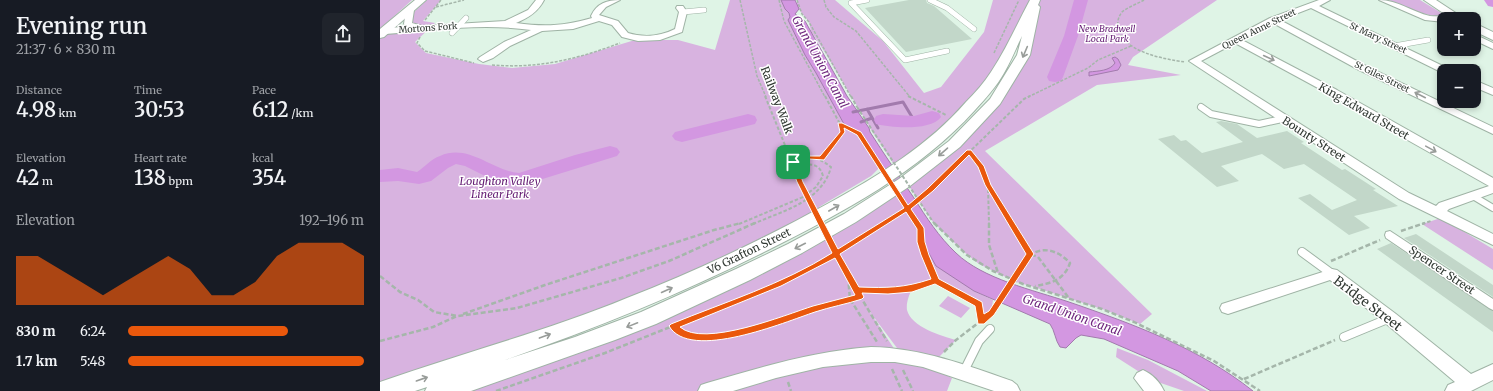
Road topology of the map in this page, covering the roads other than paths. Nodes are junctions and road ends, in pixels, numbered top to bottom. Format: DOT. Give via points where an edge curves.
graph roads {
  1 [pos="540,0"];
  2 [pos="616,0"];
  3 [pos="867,0"];
  4 [pos="930,0"];
  5 [pos="1030,0"];
  6 [pos="1326,0"];
  7 [pos="1383,0"];
  8 [pos="1429,0"];
  9 [pos="416,4"];
  10 [pos="1311,5"];
  11 [pos="681,10"];
  12 [pos="704,10"];
  13 [pos="1448,12"];
  14 [pos="598,19"];
  15 [pos="1273,20"];
  16 [pos="1437,20"];
  17 [pos="506,24"];
  18 [pos="459,26"];
  19 [pos="540,29"];
  20 [pos="974,29"];
  21 [pos="1481,30"];
  22 [pos="423,32"];
  23 [pos="382,33"];
  24 [pos="452,33"];
  25 [pos="1493,37"];
  26 [pos="1235,40"];
  27 [pos="1428,40"];
  28 [pos="1481,40"];
  29 [pos="1394,46"];
  30 [pos="1493,46"];
  31 [pos="947,51"];
  32 [pos="1194,61"];
  33 [pos="483,62"];
  34 [pos="1437,67"];
  35 [pos="1481,86"];
  36 [pos="1493,92"];
  37 [pos="1200,107"];
  38 [pos="1282,119"];
  39 [pos="1493,130"];
  40 [pos="1493,183"];
  41 [pos="1493,189"];
  42 [pos="1473,196"];
  43 [pos="1493,208"];
  44 [pos="1438,212"];
  45 [pos="1390,236"];
  46 [pos="1493,240"];
  47 [pos="1302,252"];
  48 [pos="1332,274"];
  49 [pos="1493,305"];
  50 [pos="1228,308"];
  51 [pos="1390,318"];
  52 [pos="990,329"];
  53 [pos="1344,337"];
  54 [pos="1493,371"];
  55 [pos="963,373"];
  56 [pos="1143,378"];
  57 [pos="1470,383"];
  58 [pos="386,391"];
  59 [pos="437,391"];
  60 [pos="707,391"];
  61 [pos="1011,391"];
  62 [pos="1155,391"];
  63 [pos="1454,391"];
  1 -- 17 [label="street" via="537,7 526,15"];
  2 -- 14 [label="street" via="597,11 594,16"];
  3 -- 31 [label="lane" via="851,3 905,60"];
  4 -- 20 [label="lane" via="947,8"];
  58 -- 5 [label="street, V6 Grafton Street, one-way" via="634,304 804,225 874,185 916,156 970,107 997,74"];
  5 -- 59 [label="street, V6 Grafton Street, one-way" via="1034,21 1030,40 1008,84 970,128 935,159 889,193 814,239 737,278 632,325 495,375"];
  6 -- 10 [label="street, Queen Anne Street"];
  7 -- 16 [label="street"];
  8 -- 13 [label="street"];
  9 -- 22 [label="street" via="408,24"];
  9 -- 23 [label="street"];
  10 -- 15 [label="street, Queen Anne Street"];
  10 -- 29 [label="street, St Mary Street"];
  11 -- 12 [label="lane"];
  11 -- 14 [label="street" via="679,30 673,34 648,38 622,33 615,24"];
  14 -- 19 [label="street, Mortons Fork" via="573,26"];
  15 -- 26 [label="street, Queen Anne Street"];
  39 -- 15 [label="street, St Giles Street, one-way" via="1382,77"];
  17 -- 18 [label="street, Mortons Fork" via="471,23"];
  17 -- 19 [label="street, Mortons Fork"];
  18 -- 22 [label="street, Mortons Fork"];
  18 -- 24 [label="lane"];
  19 -- 33 [label="street" via="499,48"];
  21 -- 25 [label="street"];
  22 -- 23 [label="street, Mortons Fork"];
  26 -- 32 [label="street, Queen Anne Street"];
  26 -- 40 [label="street, King Edward Street, one-way" via="1333,92"];
  27 -- 29 [label="lane"];
  28 -- 30 [label="street"];
  29 -- 34 [label="street, St Mary Street"];
  32 -- 38 [label="street, Bounty Street"];
  35 -- 36 [label="street"];
  37 -- 38 [label="lane" via="1211,114 1259,124"];
  38 -- 44 [label="street, Bounty Street" via="1404,196"];
  41 -- 42 [label="street"];
  42 -- 43 [label="lane"];
  42 -- 44 [label="street" via="1444,206"];
  44 -- 46 [label="street, Bounty Street"];
  45 -- 49 [label="street, Spencer Street"];
  47 -- 48 [label="lane"];
  48 -- 50 [label="street, Bridge Street"];
  48 -- 51 [label="street, Bridge Street"];
  51 -- 53 [label="lane"];
  51 -- 57 [label="street, Bridge Street"];
  52 -- 55 [label="lane" via="979,341"];
  54 -- 57 [label="street"];
  55 -- 60 [label="street" via="933,363 891,355 866,354 784,370"];
  55 -- 61 [label="street"];
  56 -- 62 [label="street"];
  57 -- 63 [label="street"];
}
